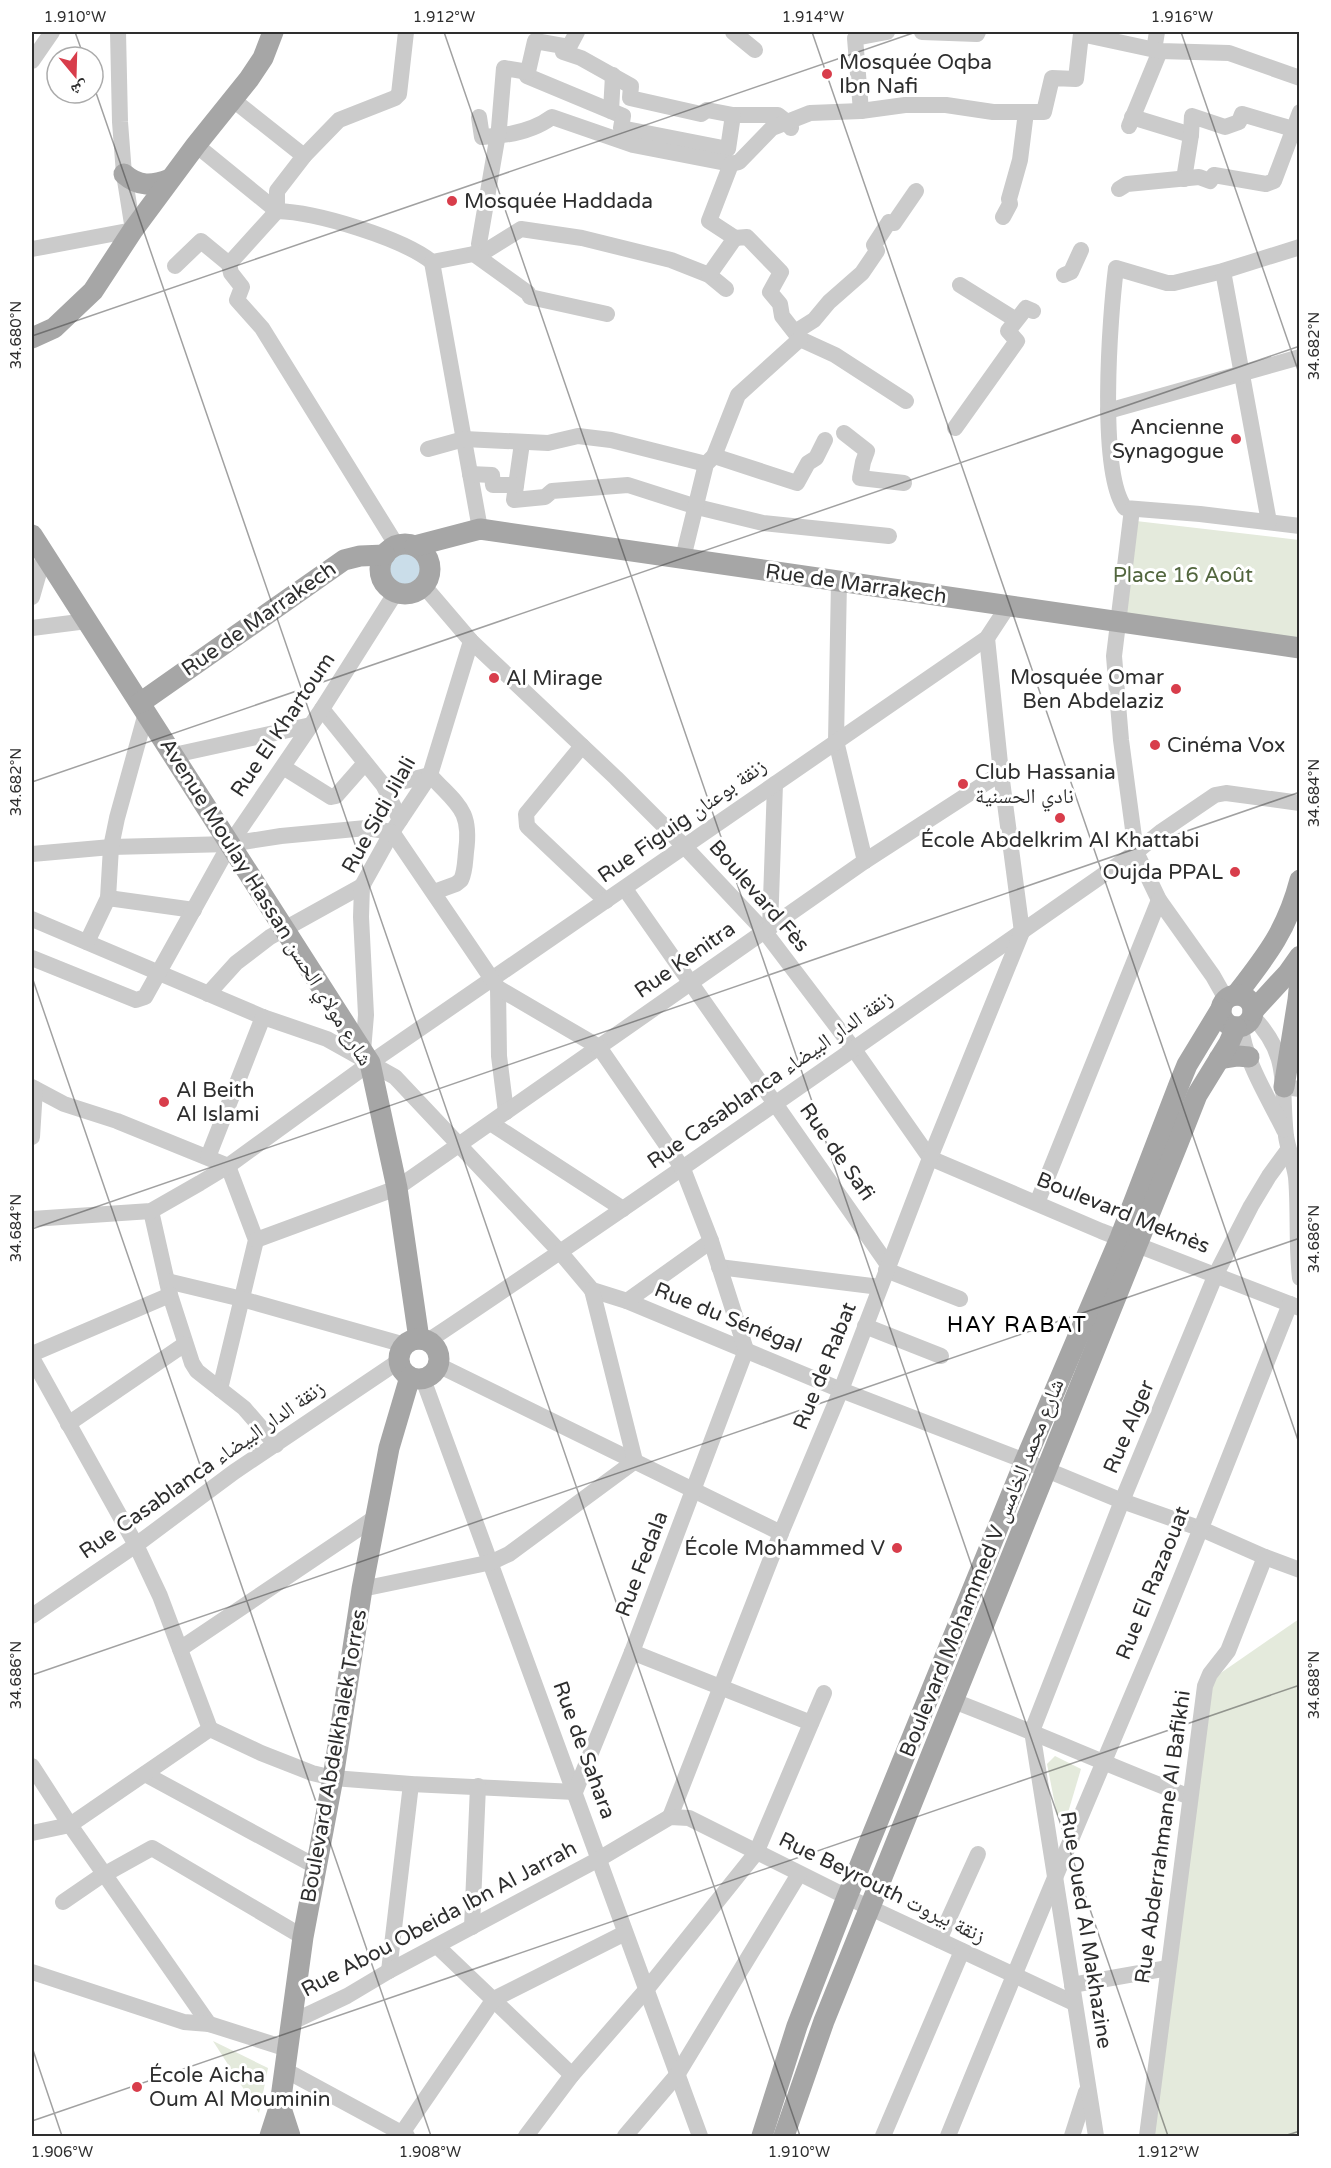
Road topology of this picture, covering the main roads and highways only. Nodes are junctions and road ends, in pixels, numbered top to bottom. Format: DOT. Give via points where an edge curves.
graph roads {
  1 [pos="273,32"];
  2 [pos="124,174"];
  3 [pos="171,179"];
  4 [pos="32,338"];
  5 [pos="32,535"];
  6 [pos="399,549"];
  7 [pos="1299,648"];
  8 [pos="143,708"];
  9 [pos="1299,880"];
  10 [pos="1299,962"];
  11 [pos="1299,980"];
  12 [pos="1228,1001"];
  13 [pos="1246,1020"];
  14 [pos="1250,1058"];
  15 [pos="1219,1059"];
  16 [pos="1292,1088"];
  17 [pos="1129,1241"];
  18 [pos="417,1358"];
  19 [pos="280,2105"];
  20 [pos="270,2136"];
  21 [pos="290,2136"];
  22 [pos="762,2136"];
  23 [pos="784,2136"];
  1 -- 3 [label="main road" via="249,79"];
  2 -- 3 [label="main road" via="133,182 146,185"];
  3 -- 4 [label="main road" via="93,291 54,328"];
  5 -- 8 [label="main road, Avenue Moulay Hassan شارع مولاي الحسن"];
  6 -- 6 [label="main road" via="380,569 382,579 396,592 411,593 424,586 430,564 427,556"];
  6 -- 7 [label="main road, Rue de Marrakech" via="480,529"];
  6 -- 8 [label="main road, Rue de Marrakech" via="344,560"];
  8 -- 18 [label="main road, Avenue Moulay Hassan شارع مولاي الحسن" via="367,1057 397,1188"];
  9 -- 12 [label="main road, Boulevard Mohammed V شارع محمد الخامس" via="1280,936"];
  10 -- 13 [label="main road, Boulevard Mohammed V شارع محمد الخامس"];
  11 -- 16 [label="main road"];
  12 -- 13 [label="main road" via="1246,998 1252,1006"];
  12 -- 13 [label="main road" via="1222,1017 1226,1023"];
  12 -- 17 [label="main road, Boulevard Mohammed V شارع محمد الخامس" via="1187,1065"];
  13 -- 15 [label="main road, Boulevard Mohammed V شارع محمد الخامس"];
  14 -- 15 [label="main road"];
  15 -- 17 [label="main road, Boulevard Mohammed V شارع محمد الخامس" via="1197,1095"];
  17 -- 22 [label="main road, Boulevard Mohammed V شارع محمد الخامس" via="1025,1461 797,2026"];
  17 -- 23 [label="main road, Boulevard Mohammed V شارع محمد الخامس" via="1047,1470 824,2021"];
  18 -- 19 [label="main road, Boulevard Abdelkhalek Torres" via="389,1448 362,1589 333,1778 303,1936"];
  19 -- 20 [label="main road, Boulevard Abdelkhalek Torres"];
  19 -- 21 [label="main road"];
}
